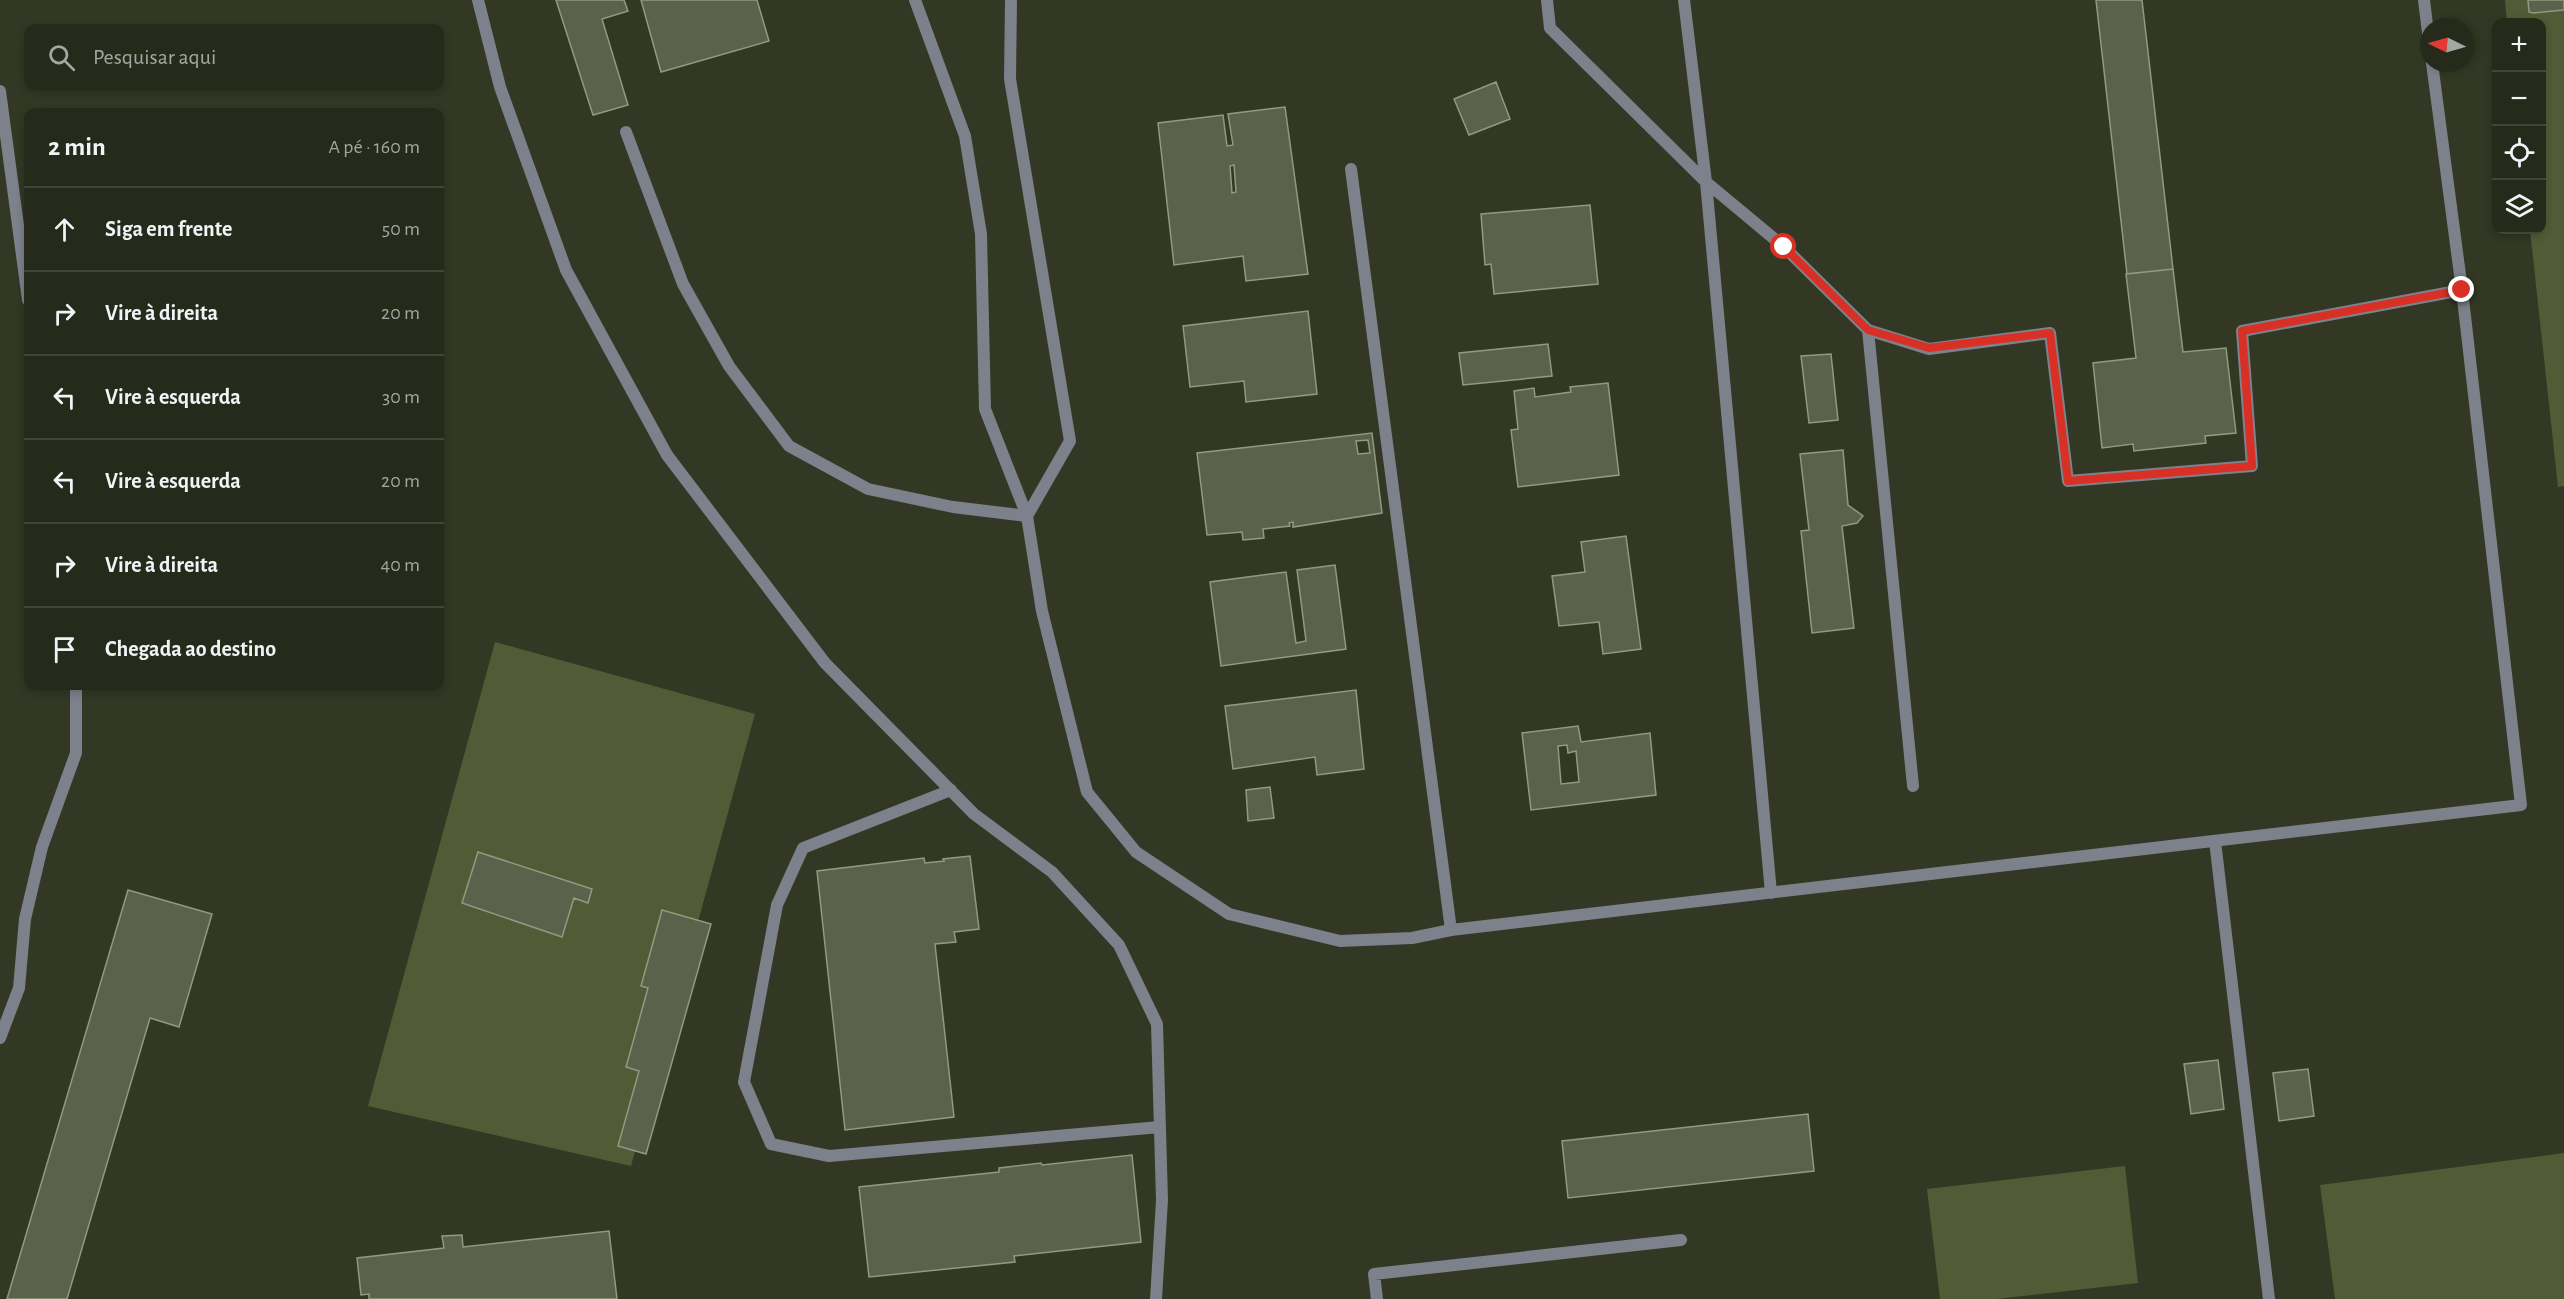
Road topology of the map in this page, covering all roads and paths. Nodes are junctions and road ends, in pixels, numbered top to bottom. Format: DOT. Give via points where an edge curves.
graph roads {
  1 [pos="478,0"];
  2 [pos="915,0"];
  3 [pos="1011,0"];
  4 [pos="1547,0"];
  5 [pos="1684,0"];
  6 [pos="2424,0"];
  7 [pos="2426,18"];
  8 [pos="2433,72"];
  9 [pos="0,91"];
  10 [pos="626,132"];
  11 [pos="1351,170"];
  12 [pos="1706,182"];
  13 [pos="24,270"];
  14 [pos="2462,290"];
  15 [pos="1868,330"];
  16 [pos="1027,516"];
  17 [pos="76,690"];
  18 [pos="1913,786"];
  19 [pos="951,790"];
  20 [pos="2215,841"];
  21 [pos="1771,893"];
  22 [pos="1451,930"];
  23 [pos="0,1038"];
  24 [pos="1160,1127"];
  25 [pos="1681,1240"];
  26 [pos="1156,1299"];
  27 [pos="1377,1299"];
  28 [pos="2269,1299"];
  1 -- 19 [label="lane" via="500,87 566,270 667,455 825,663"];
  2 -- 16 [label="lane" via="965,136 981,234 985,409"];
  3 -- 16 [label="lane" via="1010,79 1070,441"];
  4 -- 12 [label="lane" via="1550,28"];
  5 -- 12 [label="lane"];
  6 -- 7 [label="lane"];
  8 -- 14 [label="lane"];
  9 -- 13 [label="lane"];
  10 -- 16 [label="lane" via="683,284 729,366 789,446 868,489 953,507"];
  11 -- 22 [label="lane"];
  12 -- 15 [label="lane" via="1784,247"];
  12 -- 21 [label="lane"];
  14 -- 15 [label="lane" via="2242,331 2252,466 2068,481 2050,333 1929,348"];
  14 -- 20 [label="lane" via="2521,806"];
  15 -- 18 [label="lane"];
  16 -- 22 [label="lane" via="1042,610 1087,792 1136,852 1229,914 1340,940 1412,938"];
  17 -- 23 [label="lane" via="76,753 42,848 25,919 19,988"];
  19 -- 24 [label="lane" via="974,814 1052,872 1119,945 1157,1024"];
  19 -- 24 [label="lane" via="803,848 777,905 744,1083 771,1144 829,1156"];
  20 -- 21 [label="lane"];
  20 -- 28 [label="lane"];
  21 -- 22 [label="lane"];
  24 -- 26 [label="lane" via="1162,1200"];
  25 -- 27 [label="lane" via="1374,1274"];
}
